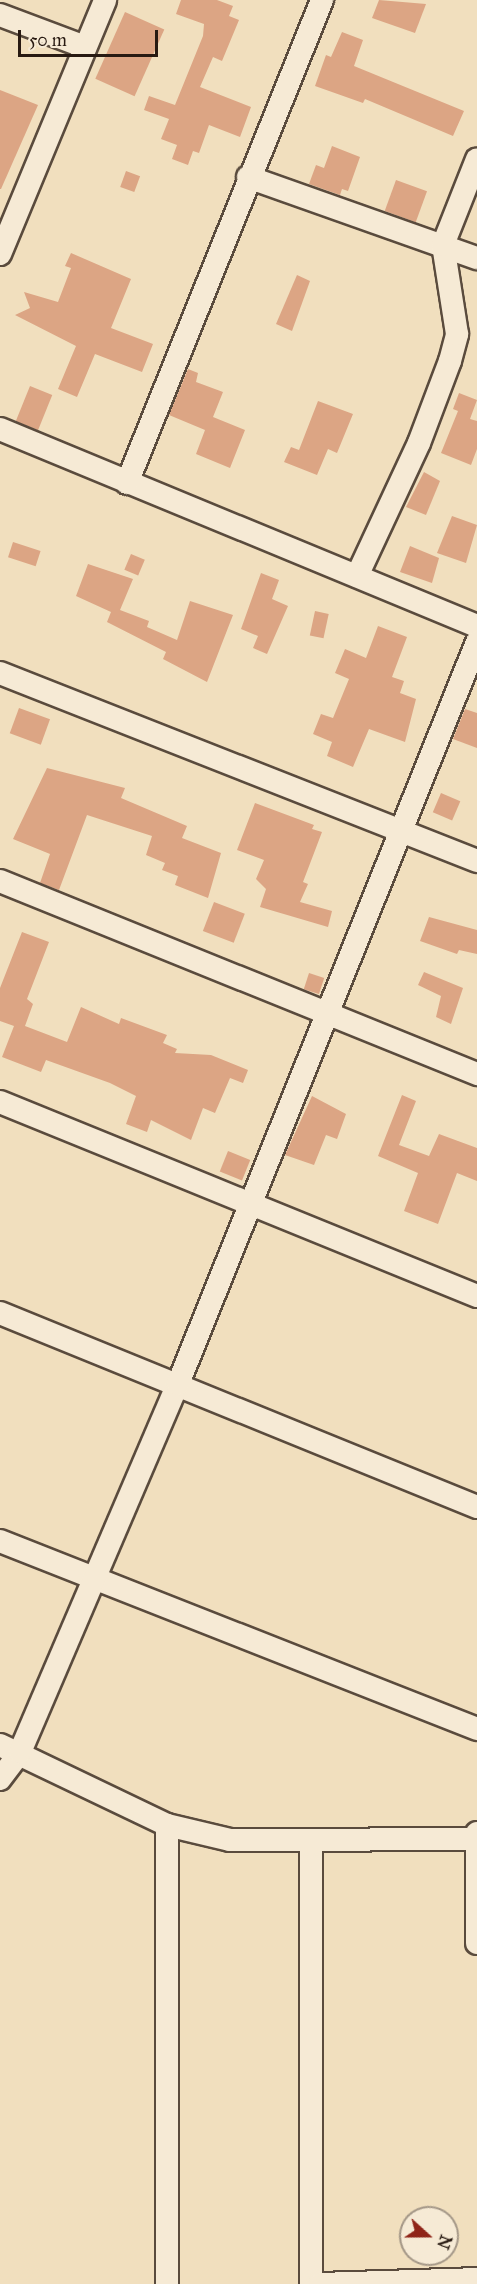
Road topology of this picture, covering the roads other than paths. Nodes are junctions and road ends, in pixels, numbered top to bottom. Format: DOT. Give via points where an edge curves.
graph roads {
  1 [pos="105,0"];
  2 [pos="322,0"];
  3 [pos="0,15"];
  4 [pos="85,47"];
  5 [pos="477,159"];
  6 [pos="248,177"];
  7 [pos="6,223"];
  8 [pos="442,245"];
  9 [pos="0,255"];
  10 [pos="477,258"];
  11 [pos="0,429"];
  12 [pos="127,483"];
  13 [pos="357,576"];
  14 [pos="477,626"];
  15 [pos="477,642"];
  16 [pos="0,673"];
  17 [pos="401,830"];
  18 [pos="477,861"];
  19 [pos="0,881"];
  20 [pos="325,1015"];
  21 [pos="477,1074"];
  22 [pos="0,1102"];
  23 [pos="251,1203"];
  24 [pos="477,1296"];
  25 [pos="2,1318"];
  26 [pos="178,1384"];
  27 [pos="477,1507"];
  28 [pos="0,1541"];
  29 [pos="92,1579"];
  30 [pos="477,1729"];
  31 [pos="10,1748"];
  32 [pos="0,1779"];
  33 [pos="167,1825"];
  34 [pos="476,1837"];
  35 [pos="311,1842"];
  36 [pos="477,1943"];
  37 [pos="477,2279"];
  38 [pos="167,2284"];
  39 [pos="311,2284"];
  40 [pos="320,2284"];
  1 -- 4 [label="street"];
  2 -- 6 [label="street"];
  3 -- 4 [label="street"];
  4 -- 7 [label="street"];
  5 -- 8 [label="street"];
  6 -- 8 [label="street"];
  6 -- 12 [label="street"];
  7 -- 9 [label="street"];
  8 -- 10 [label="street"];
  8 -- 13 [label="street" via="457,334 419,443"];
  11 -- 12 [label="street"];
  12 -- 13 [label="street"];
  13 -- 14 [label="street"];
  15 -- 17 [label="street"];
  16 -- 17 [label="street"];
  17 -- 18 [label="street"];
  17 -- 20 [label="street"];
  19 -- 20 [label="street"];
  20 -- 21 [label="street"];
  20 -- 23 [label="street"];
  22 -- 23 [label="street"];
  23 -- 24 [label="street"];
  23 -- 26 [label="street"];
  25 -- 26 [label="street"];
  26 -- 27 [label="street"];
  26 -- 29 [label="street"];
  28 -- 29 [label="street"];
  29 -- 30 [label="street"];
  29 -- 31 [label="street"];
  31 -- 32 [label="street"];
  31 -- 33 [label="street"];
  33 -- 35 [label="street" via="230,1840"];
  33 -- 38 [label="street"];
  34 -- 35 [label="street"];
  34 -- 36 [label="street"];
  35 -- 39 [label="street"];
  37 -- 40 [label="street"];
}
